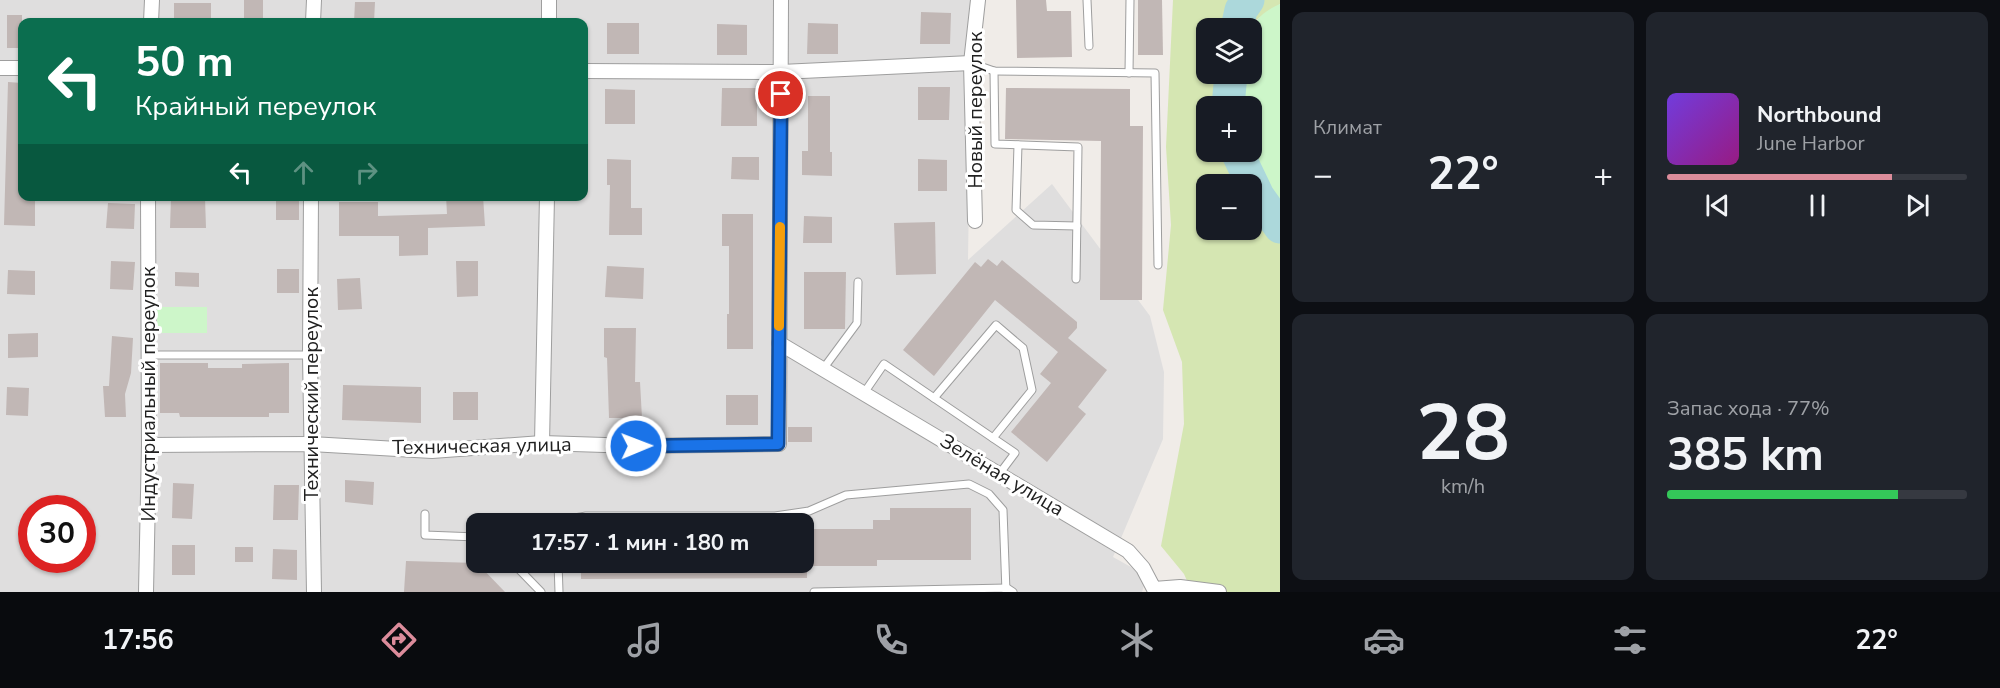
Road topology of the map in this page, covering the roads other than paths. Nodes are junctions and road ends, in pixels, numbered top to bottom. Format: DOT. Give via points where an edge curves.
graph roads {
  1 [pos="152,0"];
  2 [pos="314,0"];
  3 [pos="549,0"];
  4 [pos="781,0"];
  5 [pos="978,0"];
  6 [pos="1087,0"];
  7 [pos="1130,0"];
  8 [pos="151,18"];
  9 [pos="313,18"];
  10 [pos="549,18"];
  11 [pos="1089,46"];
  12 [pos="971,63"];
  13 [pos="0,68"];
  14 [pos="18,68"];
  15 [pos="588,71"];
  16 [pos="994,71"];
  17 [pos="781,72"];
  18 [pos="1129,73"];
  19 [pos="1018,145"];
  20 [pos="148,201"];
  21 [pos="311,201"];
  22 [pos="546,201"];
  23 [pos="975,221"];
  24 [pos="1077,226"];
  25 [pos="1158,265"];
  26 [pos="1076,279"];
  27 [pos="858,282"];
  28 [pos="779,343"];
  29 [pos="147,355"];
  30 [pos="310,355"];
  31 [pos="823,369"];
  32 [pos="864,393"];
  33 [pos="934,398"];
  34 [pos="993,438"];
  35 [pos="542,442"];
  36 [pos="149,444"];
  37 [pos="311,444"];
  38 [pos="1000,473"];
  39 [pos="795,513"];
  40 [pos="425,514"];
  41 [pos="466,537"];
  42 [pos="523,573"];
  43 [pos="558,573"];
  44 [pos="1008,591"];
  45 [pos="1154,591"];
  46 [pos="146,592"];
  47 [pos="314,592"];
  48 [pos="541,592"];
  49 [pos="559,592"];
  50 [pos="814,592"];
  51 [pos="1219,592"];
  1 -- 8 [label="street"];
  2 -- 9 [label="street"];
  3 -- 10 [label="street"];
  4 -- 17 [label="street"];
  5 -- 12 [label="street, Новый переулок"];
  6 -- 11 [label="lane"];
  7 -- 18 [label="lane"];
  12 -- 16 [label="lane"];
  12 -- 17 [label="street"];
  12 -- 23 [label="street, Новый переулок"];
  13 -- 14 [label="street"];
  15 -- 17 [label="street"];
  16 -- 18 [label="lane"];
  16 -- 19 [label="lane" via="995,144"];
  17 -- 28 [label="street"];
  18 -- 25 [label="lane" via="1155,74"];
  19 -- 24 [label="lane" via="1016,210 1033,225"];
  19 -- 24 [label="lane" via="1078,147"];
  20 -- 29 [label="street, Индустриальный переулок"];
  21 -- 30 [label="street, Технический переулок"];
  22 -- 35 [label="street"];
  24 -- 26 [label="lane"];
  27 -- 31 [label="lane" via="857,323"];
  28 -- 31 [label="street, Зелёная улица"];
  28 -- 35 [label="street, Техническая улица" via="778,444 636,446"];
  29 -- 30 [label="lane"];
  29 -- 36 [label="street, Индустриальный переулок"];
  30 -- 37 [label="street, Технический переулок"];
  31 -- 32 [label="street, Зелёная улица"];
  32 -- 33 [label="lane" via="884,364"];
  32 -- 38 [label="street, Зелёная улица"];
  33 -- 34 [label="lane"];
  33 -- 34 [label="lane" via="996,325 1023,348 1032,390"];
  34 -- 38 [label="lane" via="1014,453"];
  35 -- 37 [label="street, Техническая улица" via="432,451"];
  36 -- 37 [label="street, Техническая улица"];
  36 -- 46 [label="street, Индустриальный переулок"];
  37 -- 47 [label="street, Технический переулок"];
  38 -- 45 [label="street, Зелёная улица" via="1128,551 1143,568"];
  39 -- 44 [label="lane" via="846,495 969,484 989,494 1003,510"];
  40 -- 41 [label="lane" via="425,535"];
  42 -- 48 [label="lane"];
  43 -- 49 [label="lane"];
  44 -- 50 [label="lane"];
  45 -- 51 [label="street, Зелёная улица" via="1179,587"];
}
